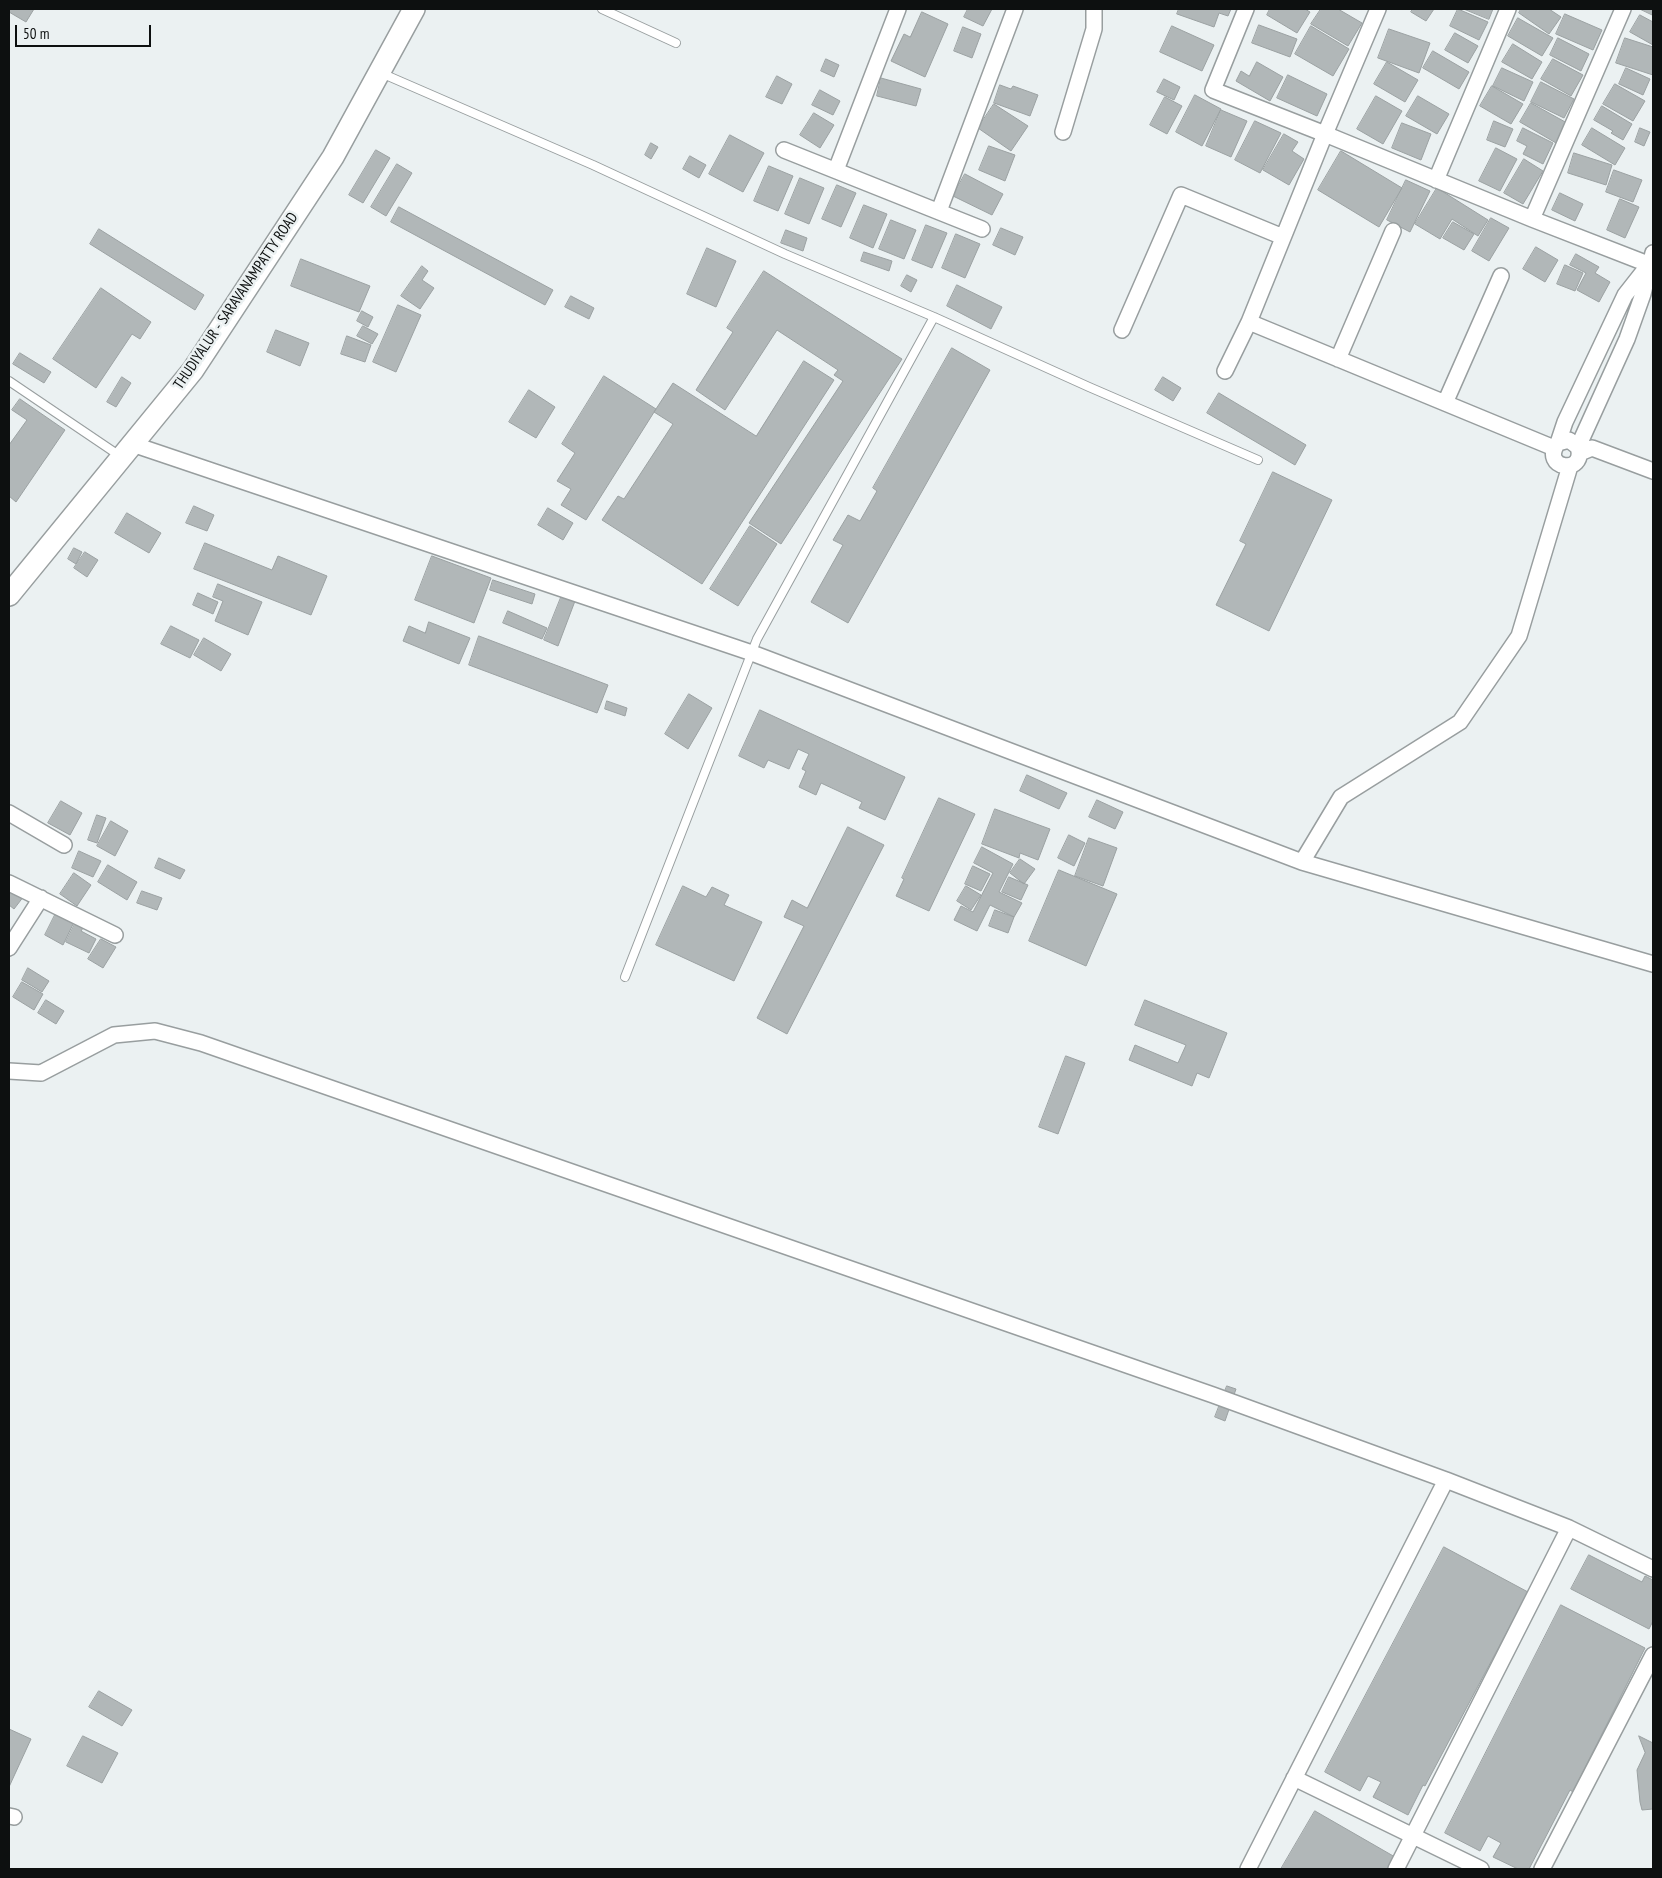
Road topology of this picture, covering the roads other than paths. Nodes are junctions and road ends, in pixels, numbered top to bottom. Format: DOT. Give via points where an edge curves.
graph roads {
  1 [pos="414,9"];
  2 [pos="602,9"];
  3 [pos="898,9"];
  4 [pos="1015,9"];
  5 [pos="1094,9"];
  6 [pos="1246,9"];
  7 [pos="1378,9"];
  8 [pos="1508,9"];
  9 [pos="1624,9"];
  10 [pos="676,43"];
  11 [pos="379,72"];
  12 [pos="1063,132"];
  13 [pos="1325,134"];
  14 [pos="784,150"];
  15 [pos="836,170"];
  16 [pos="1436,180"];
  17 [pos="939,211"];
  18 [pos="1532,219"];
  19 [pos="982,229"];
  20 [pos="1393,232"];
  21 [pos="1283,237"];
  22 [pos="1652,261"];
  23 [pos="1501,276"];
  24 [pos="934,317"];
  25 [pos="1248,322"];
  26 [pos="1122,330"];
  27 [pos="1338,359"];
  28 [pos="1226,371"];
  29 [pos="9,380"];
  30 [pos="1445,403"];
  31 [pos="1556,446"];
  32 [pos="1579,450"];
  33 [pos="127,451"];
  34 [pos="1258,460"];
  35 [pos="1570,466"];
  36 [pos="1653,471"];
  37 [pos="11,588"];
  38 [pos="752,653"];
  39 [pos="9,813"];
  40 [pos="64,845"];
  41 [pos="1302,862"];
  42 [pos="9,883"];
  43 [pos="41,898"];
  44 [pos="115,935"];
  45 [pos="9,948"];
  46 [pos="1653,964"];
  47 [pos="625,977"];
  48 [pos="9,1071"];
  49 [pos="1446,1480"];
  50 [pos="1569,1528"];
  51 [pos="1653,1569"];
  52 [pos="1653,1655"];
  53 [pos="1294,1778"];
  54 [pos="1413,1836"];
  55 [pos="1248,1869"];
  56 [pos="1396,1869"];
  57 [pos="1482,1869"];
  58 [pos="1542,1869"];
  1 -- 11 [label="main road, THUDIYALUR - SARAVANAMPATTY ROAD"];
  2 -- 10 [label="lane"];
  3 -- 15 [label="street"];
  4 -- 17 [label="street"];
  5 -- 12 [label="street" via="1094,29"];
  6 -- 13 [label="street" via="1213,90"];
  7 -- 13 [label="street"];
  8 -- 16 [label="street"];
  9 -- 18 [label="street"];
  11 -- 24 [label="lane" via="593,165 785,254"];
  11 -- 33 [label="main road, THUDIYALUR - SARAVANAMPATTY ROAD" via="333,157 193,370"];
  13 -- 16 [label="street"];
  13 -- 21 [label="street"];
  14 -- 15 [label="street"];
  15 -- 17 [label="street"];
  16 -- 18 [label="street"];
  17 -- 19 [label="street"];
  18 -- 22 [label="street"];
  20 -- 27 [label="street"];
  21 -- 25 [label="street"];
  21 -- 26 [label="street" via="1181,195"];
  22 -- 31 [label="street" via="1625,295"];
  22 -- 32 [label="street" via="1627,339"];
  23 -- 30 [label="street"];
  24 -- 34 [label="lane"];
  24 -- 38 [label="lane"];
  25 -- 27 [label="street"];
  25 -- 28 [label="street"];
  27 -- 30 [label="street"];
  29 -- 33 [label="lane"];
  30 -- 31 [label="street"];
  31 -- 32 [label="street" via="1569,440"];
  31 -- 35 [label="street" via="1554,460"];
  32 -- 35 [label="street" via="1575,463"];
  32 -- 36 [label="street" via="1592,448"];
  33 -- 37 [label="main road, THUDIYALUR - SARAVANAMPATTY ROAD"];
  33 -- 38 [label="street"];
  35 -- 41 [label="street" via="1519,636 1460,722 1341,797"];
  38 -- 41 [label="street"];
  38 -- 47 [label="lane"];
  39 -- 40 [label="street"];
  41 -- 46 [label="street"];
  42 -- 43 [label="street"];
  43 -- 44 [label="street"];
  43 -- 45 [label="street"];
  48 -- 49 [label="street" via="41,1073 114,1035 155,1031 200,1043 1213,1395"];
  49 -- 50 [label="street"];
  49 -- 53 [label="street"];
  50 -- 51 [label="street"];
  50 -- 54 [label="street"];
  52 -- 58 [label="street"];
  53 -- 54 [label="street"];
  53 -- 55 [label="street"];
  54 -- 56 [label="street"];
  54 -- 57 [label="street"];
}
